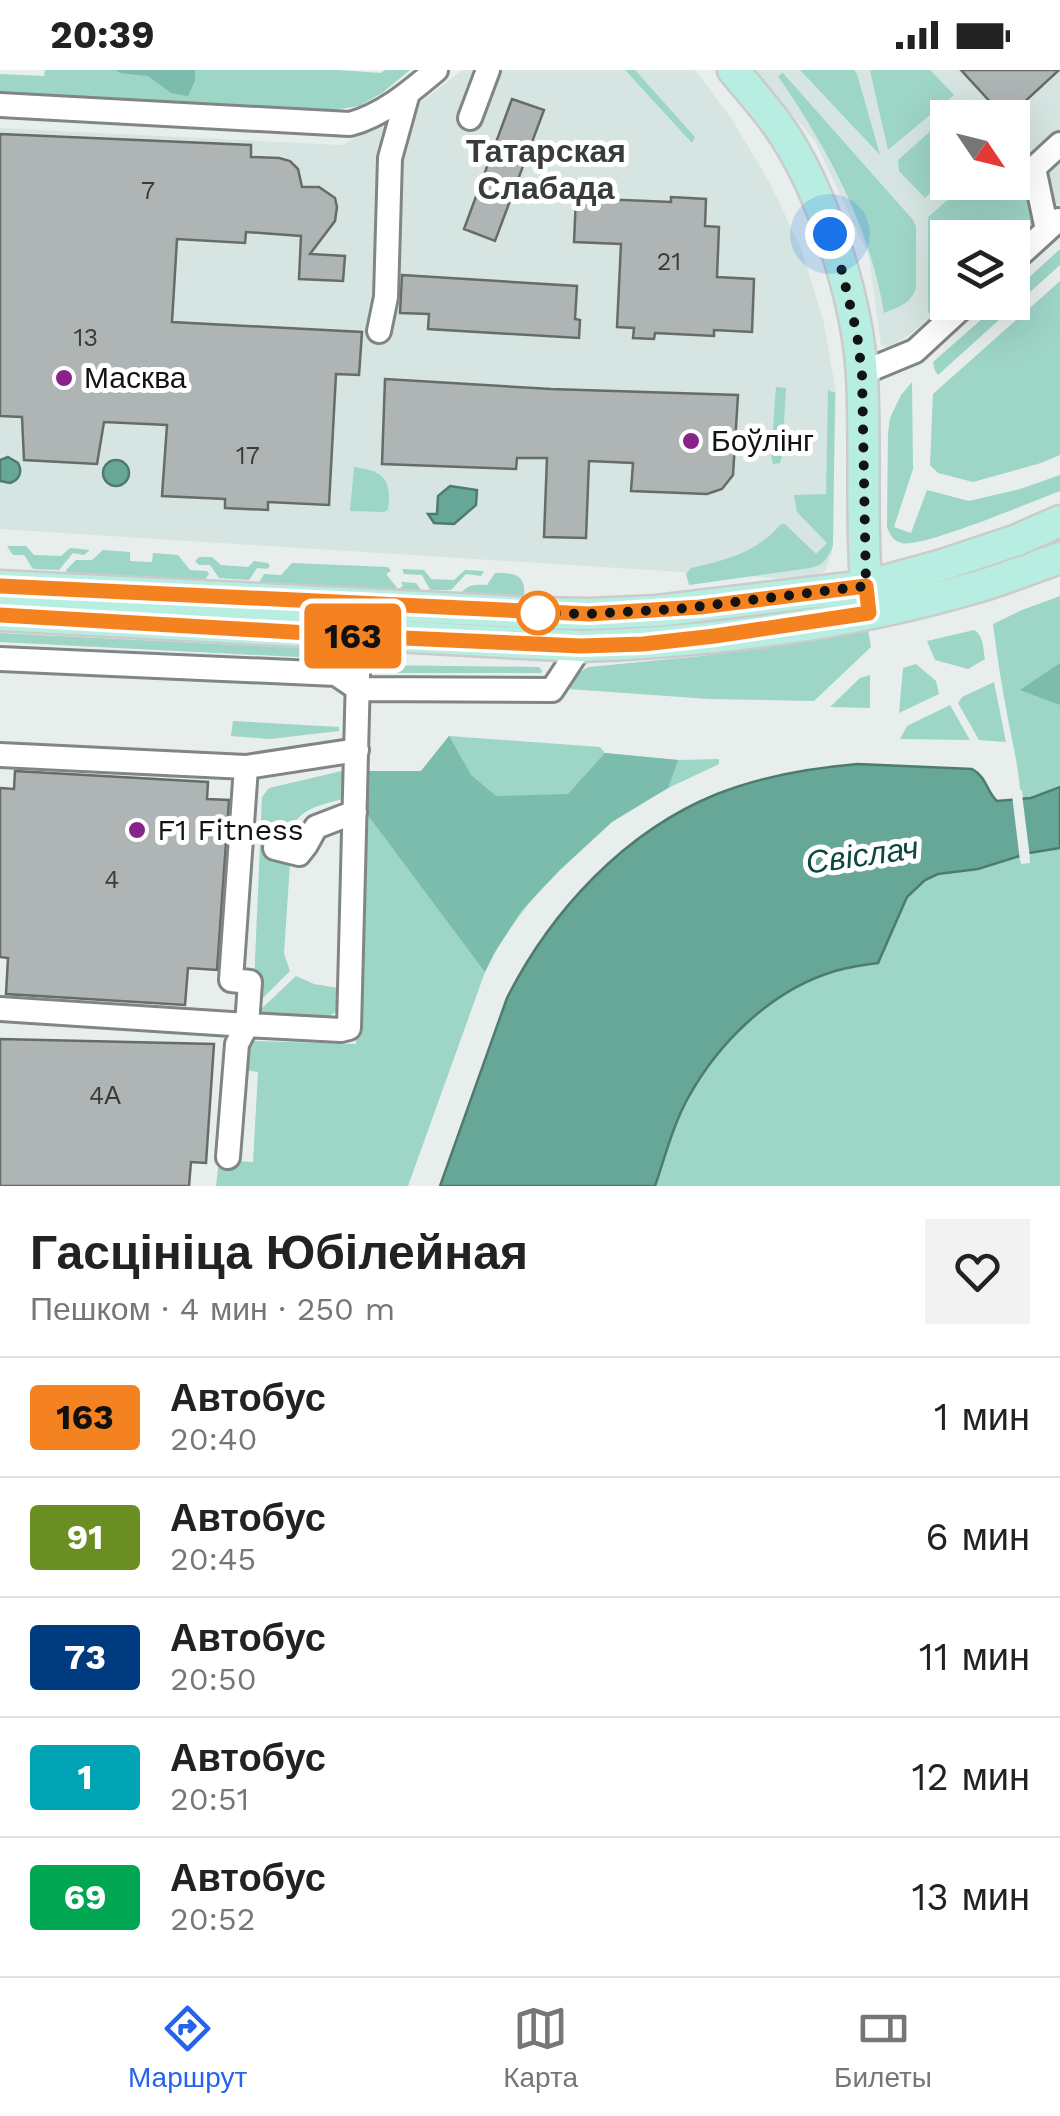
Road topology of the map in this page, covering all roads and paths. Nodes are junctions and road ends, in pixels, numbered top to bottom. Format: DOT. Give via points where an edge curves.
graph roads {
  1 [pos="436,70"];
  2 [pos="488,70"];
  3 [pos="733,70"];
  4 [pos="408,93"];
  5 [pos="0,105"];
  6 [pos="470,118"];
  7 [pos="1060,144"];
  8 [pos="1053,224"];
  9 [pos="1030,245"];
  10 [pos="949,320"];
  11 [pos="379,332"];
  12 [pos="862,374"];
  13 [pos="1060,521"];
  14 [pos="1060,558"];
  15 [pos="0,586"];
  16 [pos="867,600"];
  17 [pos="0,615"];
  18 [pos="359,636"];
  19 [pos="581,646"];
  20 [pos="0,659"];
  21 [pos="358,689"];
  22 [pos="357,750"];
  23 [pos="0,756"];
  24 [pos="246,767"];
  25 [pos="354,812"];
  26 [pos="275,848"];
  27 [pos="0,1009"];
  28 [pos="248,1026"];
  29 [pos="228,1157"];
  1 -- 4 [label="street"];
  2 -- 6 [label="street"];
  3 -- 12 [label="main road" via="777,124 822,208"];
  4 -- 5 [label="street" via="350,124"];
  4 -- 11 [label="street" via="390,158"];
  7 -- 8 [label="street" via="1034,168"];
  8 -- 9 [label="street"];
  10 -- 12 [label="street" via="915,351"];
  12 -- 16 [label="main road"];
  13 -- 16 [label="main road"];
  14 -- 16 [label="main road" via="976,588"];
  15 -- 16 [label="main road" via="589,614"];
  16 -- 19 [label="main road" via="715,636"];
  17 -- 18 [label="main road"];
  18 -- 19 [label="main road"];
  18 -- 21 [label="street"];
  19 -- 21 [label="street" via="552,690"];
  20 -- 21 [label="street" via="336,674"];
  21 -- 22 [label="street"];
  22 -- 24 [label="street"];
  22 -- 25 [label="street"];
  23 -- 24 [label="street"];
  24 -- 28 [label="street" via="231,980 250,982"];
  25 -- 26 [label="street" via="316,826 299,854"];
  25 -- 28 [label="street" via="349,1028"];
  27 -- 28 [label="street"];
  28 -- 29 [label="street" via="236,1044"];
}
